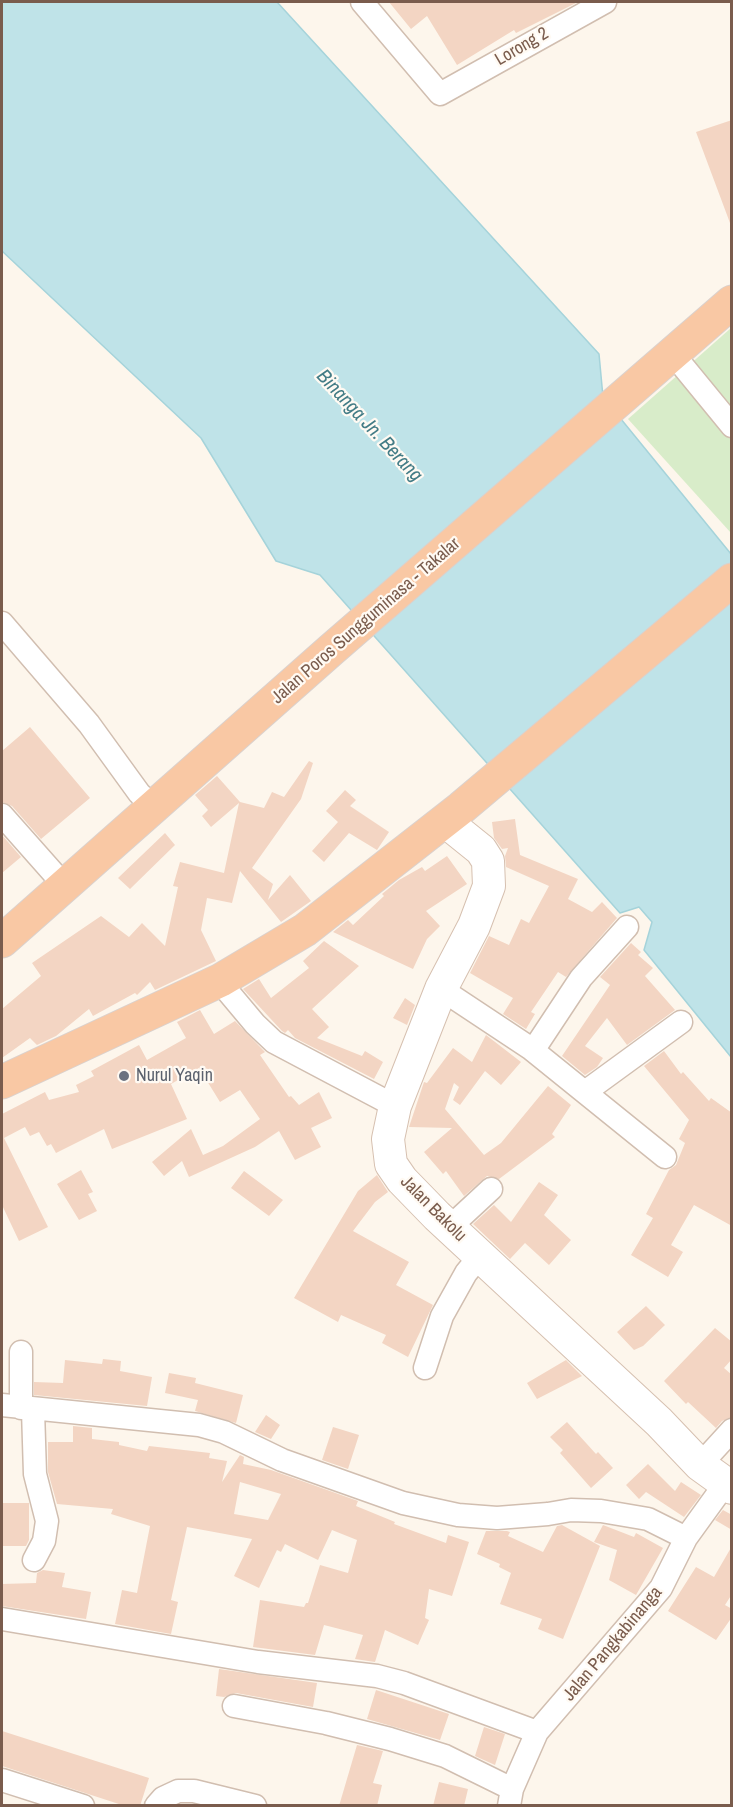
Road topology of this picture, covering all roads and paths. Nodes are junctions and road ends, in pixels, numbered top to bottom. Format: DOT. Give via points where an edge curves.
graph roads {
  1 [pos="362,2"];
  2 [pos="605,2"];
  3 [pos="732,302"];
  4 [pos="673,354"];
  5 [pos="732,426"];
  6 [pos="732,580"];
  7 [pos="2,622"];
  8 [pos="154,808"];
  9 [pos="453,814"];
  10 [pos="2,815"];
  11 [pos="64,885"];
  12 [pos="627,927"];
  13 [pos="2,941"];
  14 [pos="219,981"];
  15 [pos="441,989"];
  16 [pos="681,1022"];
  17 [pos="531,1048"];
  18 [pos="2,1082"];
  19 [pos="585,1092"];
  20 [pos="388,1102"];
  21 [pos="665,1157"];
  22 [pos="490,1189"];
  23 [pos="450,1227"];
  24 [pos="474,1263"];
  25 [pos="21,1352"];
  26 [pos="425,1368"];
  27 [pos="18,1408"];
  28 [pos="732,1430"];
  29 [pos="700,1465"];
  30 [pos="721,1492"];
  31 [pos="686,1538"];
  32 [pos="34,1560"];
  33 [pos="2,1619"];
  34 [pos="234,1706"];
  35 [pos="537,1732"];
  36 [pos="2,1780"];
  37 [pos="511,1797"];
  38 [pos="83,1806"];
  39 [pos="156,1806"];
  40 [pos="255,1806"];
  1 -- 2 [label="street, Lorong 2" via="440,94"];
  3 -- 4 [label="highway, Jalan Poros Sungguminasa - Takalar"];
  4 -- 5 [label="street"];
  4 -- 8 [label="highway, Jalan Poros Sungguminasa - Takalar"];
  6 -- 9 [label="highway"];
  7 -- 8 [label="street"];
  8 -- 11 [label="highway, Jalan Poros Sungguminasa - Takalar"];
  9 -- 14 [label="highway" via="305,930"];
  9 -- 15 [label="main road, Jalan Bakolu" via="481,850 490,872 485,901"];
  10 -- 11 [label="street"];
  11 -- 13 [label="highway, Jalan Poros Sungguminasa - Takalar"];
  12 -- 17 [label="street" via="581,978"];
  14 -- 18 [label="highway"];
  14 -- 20 [label="street" via="274,1042"];
  15 -- 17 [label="street"];
  15 -- 20 [label="main road, Jalan Bakolu"];
  16 -- 19 [label="street"];
  17 -- 19 [label="street"];
  19 -- 21 [label="street"];
  20 -- 23 [label="main road, Jalan Bakolu" via="391,1164"];
  22 -- 23 [label="street"];
  23 -- 24 [label="main road, Jalan Bakolu"];
  24 -- 26 [label="street" via="442,1316"];
  24 -- 29 [label="main road, Jalan Bakolu" via="658,1422"];
  25 -- 27 [label="street"];
  27 -- 31 [label="street" via="199,1425 224,1432 282,1460 403,1503 458,1515 497,1518 571,1510 601,1511 648,1519"];
  27 -- 32 [label="street" via="47,1521 44,1541"];
  28 -- 29 [label="street"];
  29 -- 30 [label="main road, Jalan Bakolu"];
  30 -- 31 [label="street, Jalan Pangkabinanga"];
  31 -- 35 [label="street, Jalan Pangkabinanga" via="649,1604"];
  33 -- 35 [label="street" via="258,1662 376,1676"];
  34 -- 37 [label="street" via="390,1739 445,1756"];
  35 -- 37 [label="street, Jalan Pangkabinanga"];
  36 -- 38 [label="street"];
  39 -- 40 [label="street" via="178,1791 194,1791"];
}
